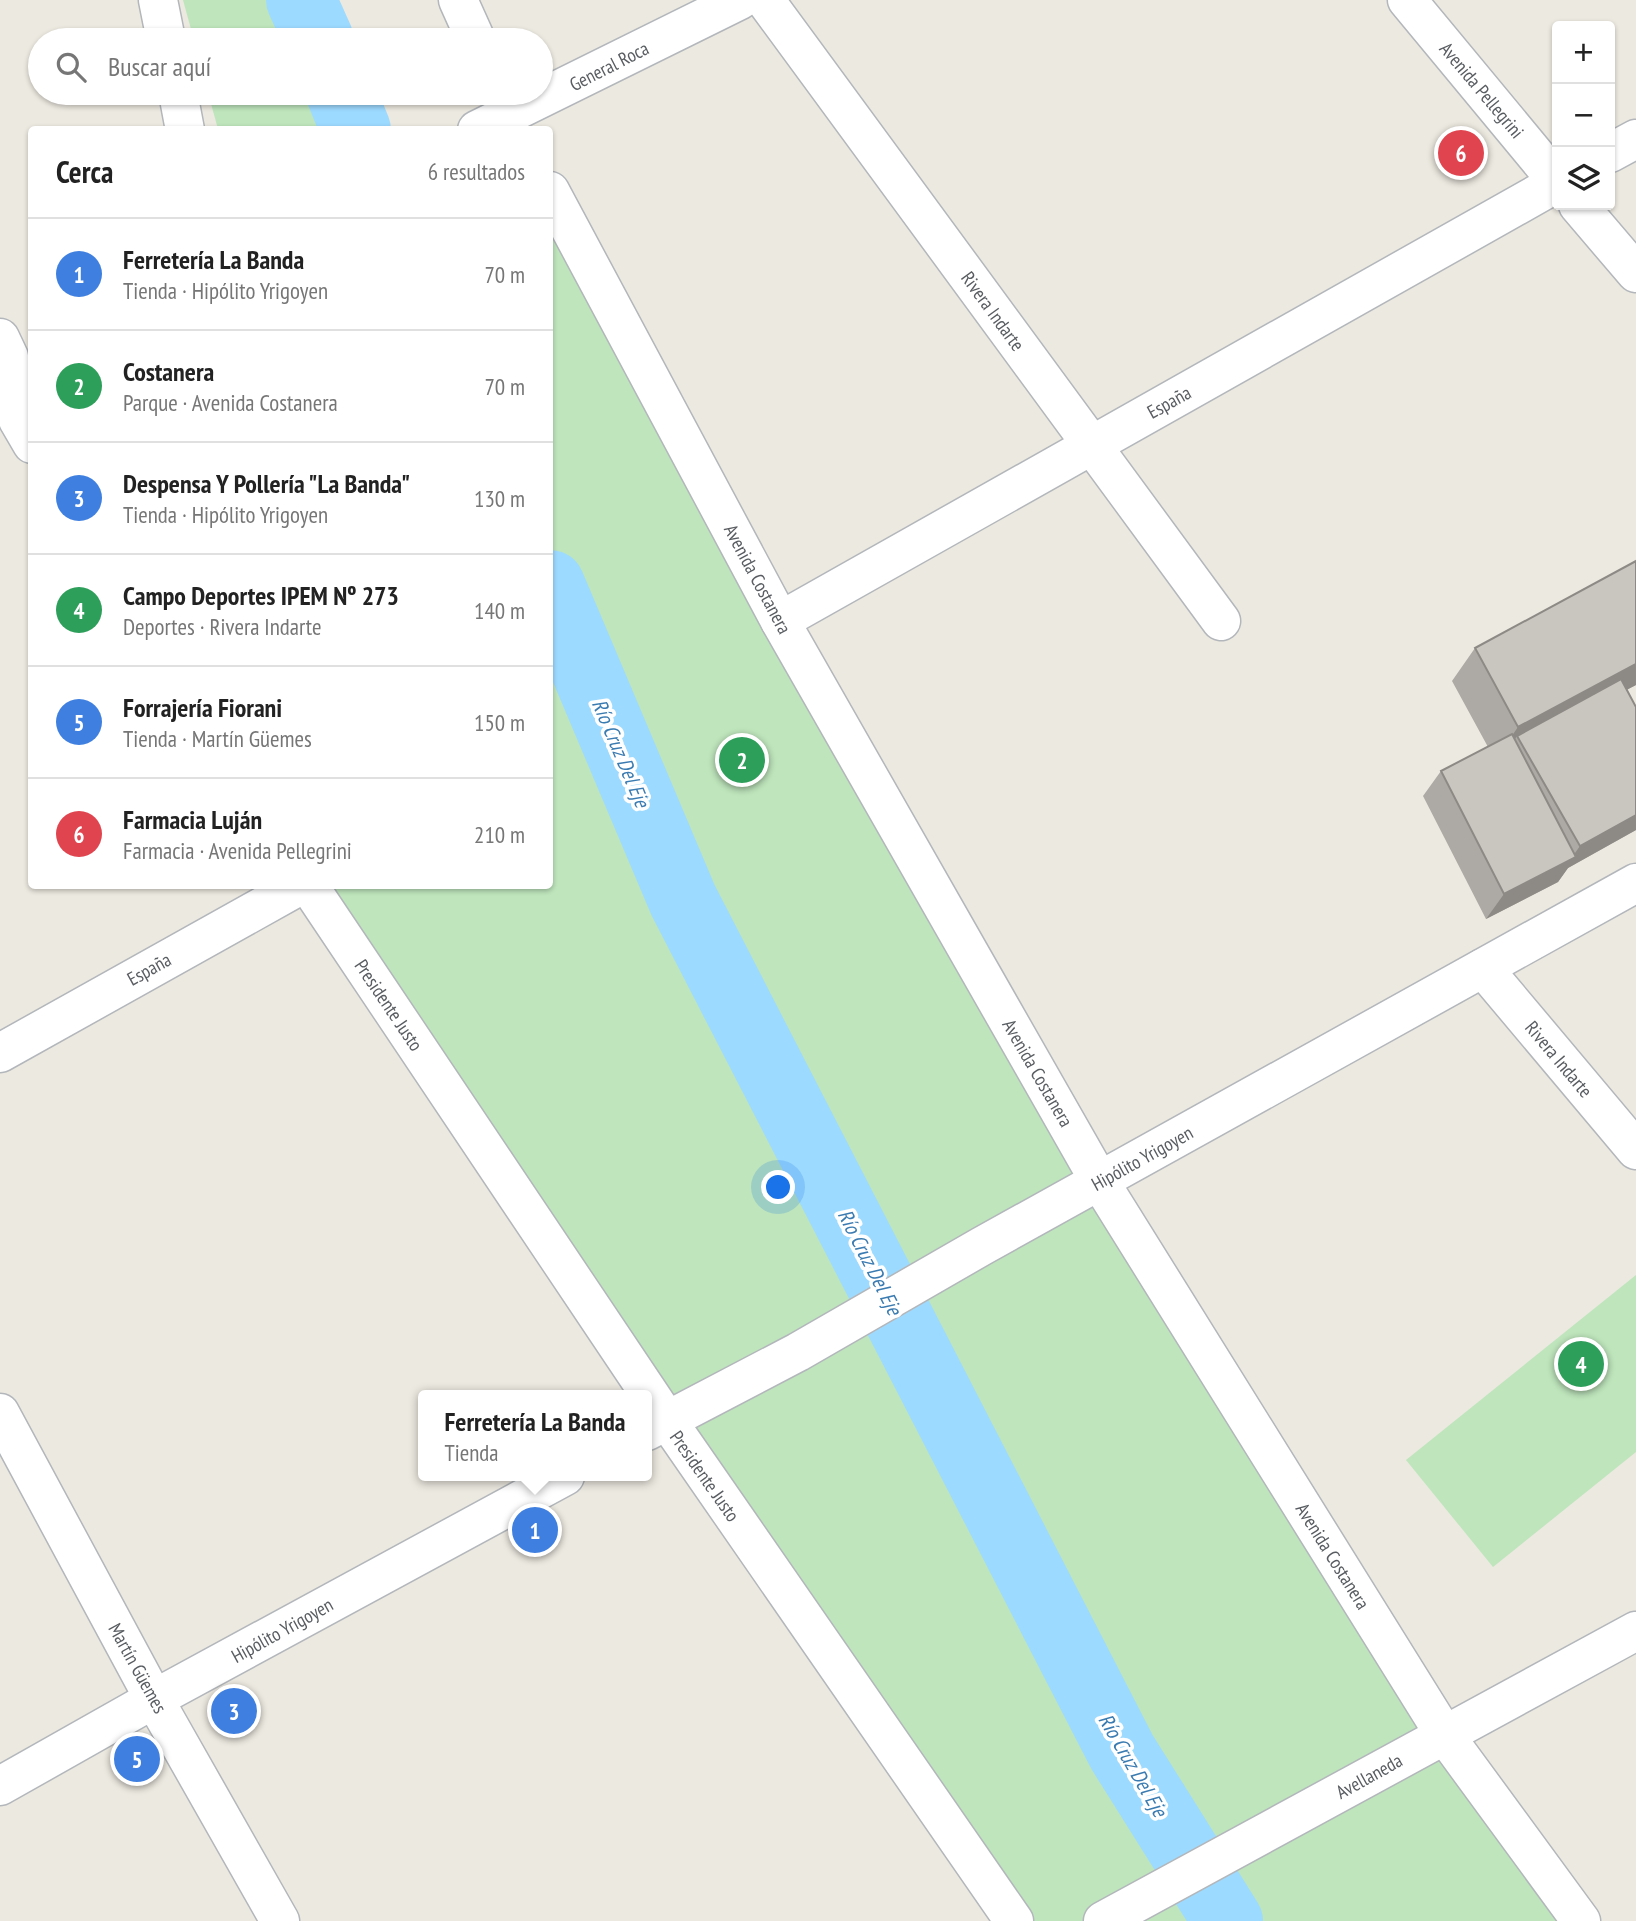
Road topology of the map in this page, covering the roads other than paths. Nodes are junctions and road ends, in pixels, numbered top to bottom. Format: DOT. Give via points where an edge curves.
graph roads {
  1 [pos="158,0"];
  2 [pos="458,0"];
  3 [pos="740,0"];
  4 [pos="765,0"];
  5 [pos="1407,0"];
  6 [pos="164,28"];
  7 [pos="471,28"];
  8 [pos="553,91"];
  9 [pos="180,105"];
  10 [pos="525,105"];
  11 [pos="500,117"];
  12 [pos="185,126"];
  13 [pos="1636,139"];
  14 [pos="1615,150"];
  15 [pos="1552,176"];
  16 [pos="1552,185"];
  17 [pos="553,197"];
  18 [pos="1582,210"];
  19 [pos="1636,273"];
  20 [pos="10,351"];
  21 [pos="28,437"];
  22 [pos="1092,446"];
  23 [pos="780,621"];
  24 [pos="1221,621"];
  25 [pos="1636,883"];
  26 [pos="294,889"];
  27 [pos="311,889"];
  28 [pos="1483,968"];
  29 [pos="0,1053"];
  30 [pos="1636,1150"];
  31 [pos="1100,1182"];
  32 [pos="634,1390"];
  33 [pos="0,1413"];
  34 [pos="657,1426"];
  35 [pos="556,1481"];
  36 [pos="1636,1631"];
  37 [pos="154,1699"];
  38 [pos="1444,1734"];
  39 [pos="0,1786"];
  40 [pos="279,1921"];
  41 [pos="1014,1921"];
  42 [pos="1102,1921"];
  43 [pos="1581,1921"];
  1 -- 6 [label="street"];
  2 -- 7 [label="street"];
  3 -- 8 [label="street, General Roca"];
  4 -- 22 [label="street, Rivera Indarte"];
  5 -- 15 [label="street, Avenida Pellegrini"];
  9 -- 12 [label="street"];
  10 -- 11 [label="street, General Roca"];
  13 -- 14 [label="street"];
  16 -- 22 [label="street, España"];
  17 -- 23 [label="street, Avenida Costanera"];
  18 -- 19 [label="street"];
  20 -- 21 [label="street" via="18,420"];
  22 -- 23 [label="street, España"];
  22 -- 24 [label="street, Rivera Indarte"];
  23 -- 31 [label="street, Avenida Costanera"];
  25 -- 28 [label="street, Hipólito Yrigoyen"];
  26 -- 29 [label="street, España"];
  27 -- 32 [label="street, Presidente Justo"];
  28 -- 30 [label="street, Rivera Indarte"];
  28 -- 31 [label="street, Hipólito Yrigoyen"];
  31 -- 34 [label="street, Hipólito Yrigoyen"];
  31 -- 38 [label="street, Avenida Costanera"];
  33 -- 37 [label="street, Martín Güemes"];
  34 -- 41 [label="street, Presidente Justo"];
  35 -- 37 [label="street, Hipólito Yrigoyen"];
  36 -- 38 [label="street, Avellaneda"];
  37 -- 39 [label="street, Hipólito Yrigoyen"];
  37 -- 40 [label="street, Martín Güemes"];
  38 -- 42 [label="street, Avellaneda"];
  38 -- 43 [label="street, Avenida Costanera"];
}
